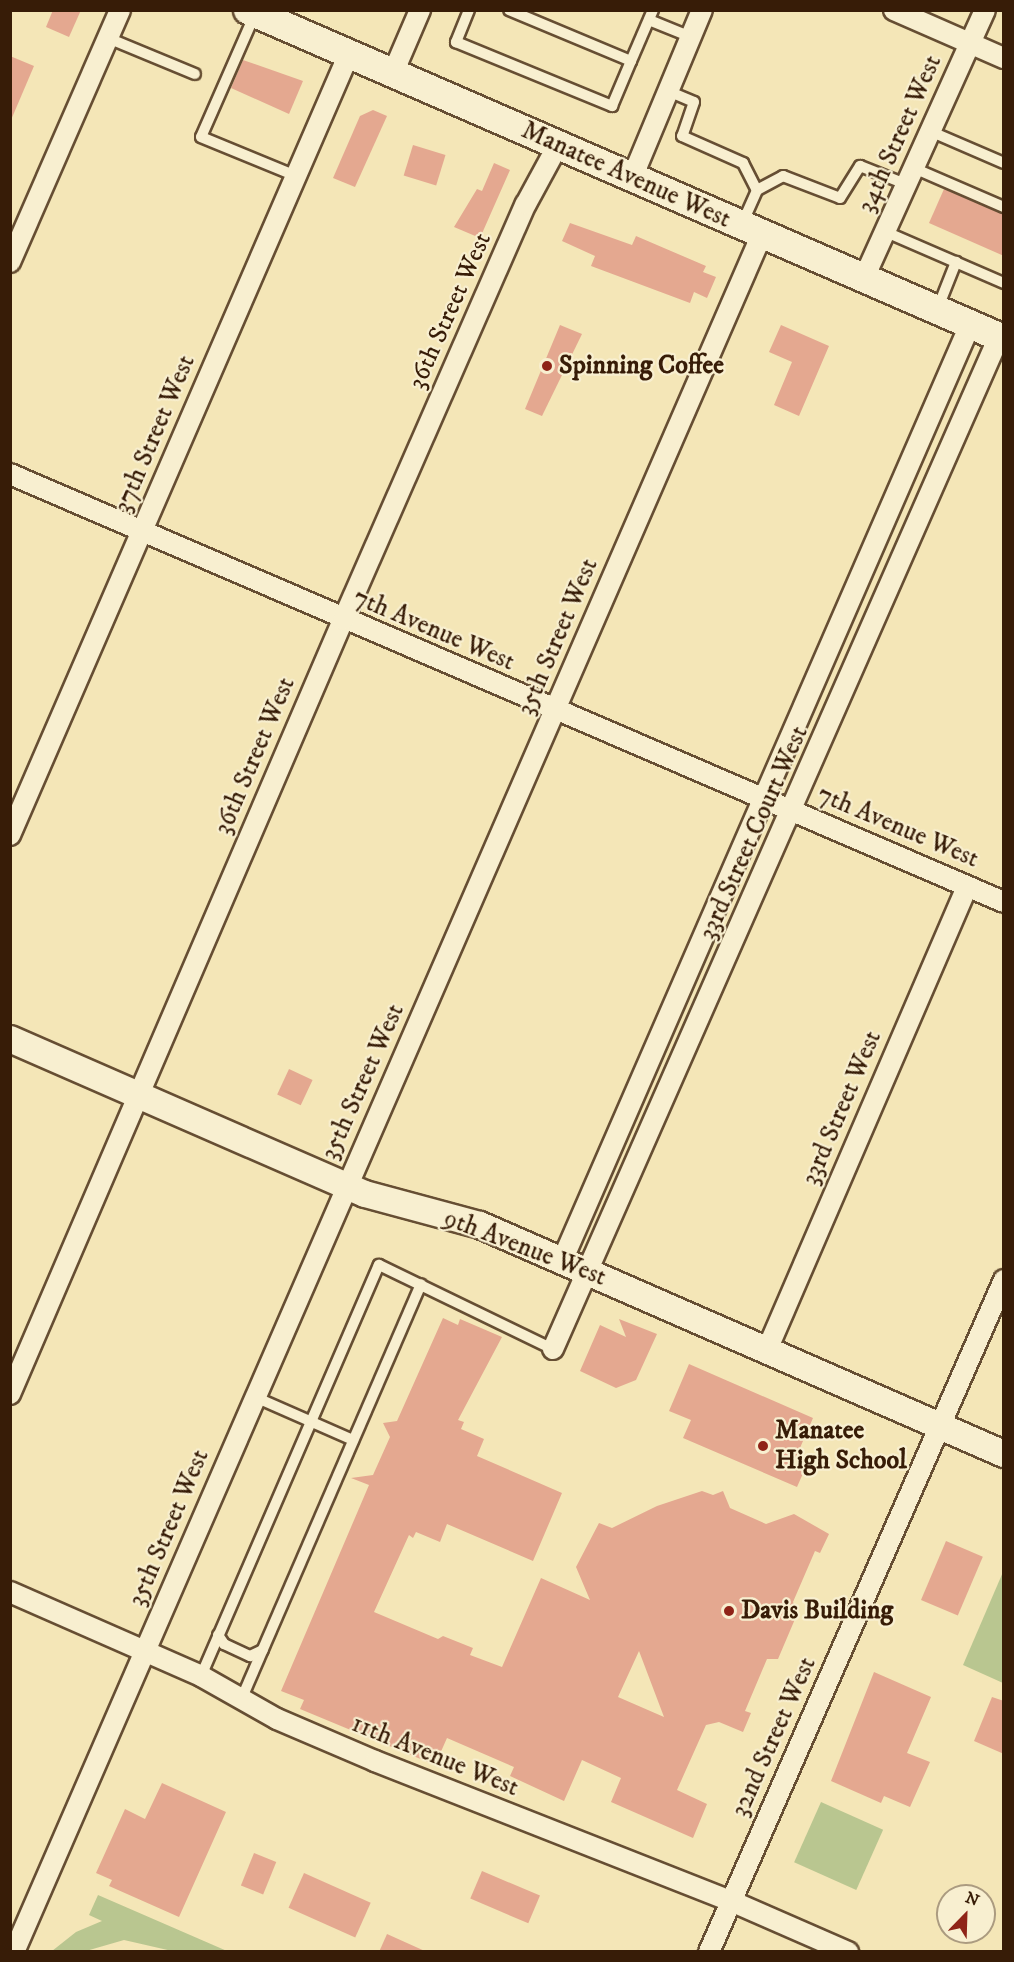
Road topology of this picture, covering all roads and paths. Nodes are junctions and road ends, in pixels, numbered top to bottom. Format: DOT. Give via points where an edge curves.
graph roads {
  1 [pos="120,10"];
  2 [pos="420,10"];
  3 [pos="470,10"];
  4 [pos="509,10"];
  5 [pos="702,10"];
  6 [pos="894,10"];
  7 [pos="984,10"];
  8 [pos="251,12"];
  9 [pos="651,15"];
  10 [pos="691,37"];
  11 [pos="108,38"];
  12 [pos="970,43"];
  13 [pos="349,54"];
  14 [pos="1004,58"];
  15 [pos="631,61"];
  16 [pos="393,73"];
  17 [pos="195,74"];
  18 [pos="668,91"];
  19 [pos="932,132"];
  20 [pos="558,145"];
  21 [pos="1004,163"];
  22 [pos="296,176"];
  23 [pos="912,177"];
  24 [pos="632,178"];
  25 [pos="757,190"];
  26 [pos="1004,207"];
  27 [pos="752,230"];
  28 [pos="886,232"];
  29 [pos="10,262"];
  30 [pos="956,262"];
  31 [pos="864,278"];
  32 [pos="1004,283"];
  33 [pos="936,310"];
  34 [pos="970,325"];
  35 [pos="1001,338"];
  36 [pos="10,474"];
  37 [pos="142,532"];
  38 [pos="343,620"];
  39 [pos="555,712"];
  40 [pos="764,798"];
  41 [pos="793,812"];
  42 [pos="10,835"];
  43 [pos="967,887"];
  44 [pos="1001,895"];
  45 [pos="10,1039"];
  46 [pos="137,1095"];
  47 [pos="347,1186"];
  48 [pos="562,1261"];
  49 [pos="590,1273"];
  50 [pos="1004,1280"];
  51 [pos="421,1284"];
  52 [pos="553,1348"];
  53 [pos="767,1350"];
  54 [pos="10,1394"];
  55 [pos="255,1397"];
  56 [pos="311,1421"];
  57 [pos="939,1426"];
  58 [pos="353,1440"];
  59 [pos="1004,1454"];
  60 [pos="10,1592"];
  61 [pos="218,1635"];
  62 [pos="263,1650"];
  63 [pos="145,1651"];
  64 [pos="201,1676"];
  65 [pos="241,1700"];
  66 [pos="731,1901"];
  67 [pos="14,1952"];
  68 [pos="709,1952"];
  69 [pos="848,1952"];
  1 -- 11 [label="street"];
  2 -- 16 [label="street"];
  3 -- 15 [label="lane" via="456,42 612,106"];
  4 -- 15 [label="lane"];
  5 -- 10 [label="street"];
  6 -- 12 [label="street"];
  7 -- 12 [label="street, 34th Street West"];
  8 -- 13 [label="main road, Manatee Avenue West"];
  8 -- 22 [label="lane" via="201,136"];
  9 -- 10 [label="lane"];
  9 -- 15 [label="lane"];
  10 -- 18 [label="street"];
  11 -- 17 [label="lane"];
  11 -- 29 [label="street"];
  12 -- 14 [label="street"];
  12 -- 19 [label="street, 34th Street West"];
  13 -- 16 [label="main road, Manatee Avenue West"];
  13 -- 22 [label="street, 37th Street West"];
  16 -- 20 [label="main road, Manatee Avenue West"];
  18 -- 24 [label="street"];
  18 -- 25 [label="lane" via="694,102 682,136 743,162"];
  19 -- 21 [label="lane"];
  19 -- 23 [label="street, 34th Street West"];
  20 -- 24 [label="main road, Manatee Avenue West"];
  20 -- 38 [label="street, 36th Street West" via="526,204"];
  22 -- 37 [label="street, 37th Street West"];
  23 -- 25 [label="lane" via="860,165 840,198 783,176"];
  23 -- 26 [label="lane"];
  23 -- 28 [label="street, 34th Street West"];
  24 -- 27 [label="main road, Manatee Avenue West"];
  25 -- 27 [label="lane"];
  27 -- 31 [label="main road, Manatee Avenue West"];
  27 -- 39 [label="street, 35th Street West"];
  28 -- 30 [label="lane"];
  28 -- 31 [label="street, 34th Street West"];
  30 -- 32 [label="lane"];
  30 -- 33 [label="lane"];
  31 -- 33 [label="main road, Manatee Avenue West"];
  33 -- 34 [label="main road, Manatee Avenue West"];
  34 -- 35 [label="main road, Manatee Avenue West"];
  34 -- 40 [label="street, 33rd Street Court West"];
  35 -- 41 [label="street, 33rd Street Court West"];
  36 -- 37 [label="street, 7th Avenue West"];
  37 -- 38 [label="street, 7th Avenue West"];
  37 -- 42 [label="street, 37th Street West"];
  38 -- 39 [label="street, 7th Avenue West"];
  38 -- 46 [label="street, 36th Street West"];
  39 -- 40 [label="street, 7th Avenue West"];
  39 -- 47 [label="street, 35th Street West"];
  40 -- 41 [label="street, 7th Avenue West"];
  40 -- 48 [label="street, 33rd Street Court West"];
  41 -- 43 [label="street, 7th Avenue West"];
  41 -- 49 [label="street, 33rd Street Court West"];
  43 -- 44 [label="street, 7th Avenue West"];
  43 -- 53 [label="street, 33rd Street West"];
  45 -- 46 [label="street, 9th Avenue West"];
  46 -- 47 [label="street, 9th Avenue West"];
  46 -- 54 [label="street, 36th Street West"];
  47 -- 48 [label="street, 9th Avenue West" via="480,1225"];
  47 -- 55 [label="street, 35th Street West"];
  48 -- 49 [label="street, 9th Avenue West"];
  49 -- 52 [label="street, 33rd Street Court West"];
  49 -- 53 [label="street, 9th Avenue West"];
  50 -- 57 [label="street, 32nd Street West"];
  51 -- 52 [label="lane"];
  51 -- 56 [label="lane" via="379,1265"];
  51 -- 58 [label="lane"];
  53 -- 57 [label="street, 9th Avenue West"];
  55 -- 56 [label="lane"];
  55 -- 63 [label="street, 35th Street West"];
  56 -- 58 [label="lane"];
  56 -- 61 [label="lane"];
  57 -- 59 [label="street, 9th Avenue West"];
  57 -- 66 [label="street, 32nd Street West"];
  58 -- 62 [label="lane"];
  60 -- 63 [label="street, 11th Avenue West"];
  61 -- 62 [label="lane" via="224,1644 250,1656"];
  61 -- 64 [label="lane"];
  62 -- 65 [label="lane"];
  63 -- 64 [label="street, 11th Avenue West"];
  63 -- 67 [label="street, 35th Street West"];
  64 -- 65 [label="street, 11th Avenue West"];
  65 -- 66 [label="street, 11th Avenue West" via="448,1793"];
  66 -- 68 [label="street, 32nd Street West"];
  66 -- 69 [label="street, 11th Avenue West"];
}
